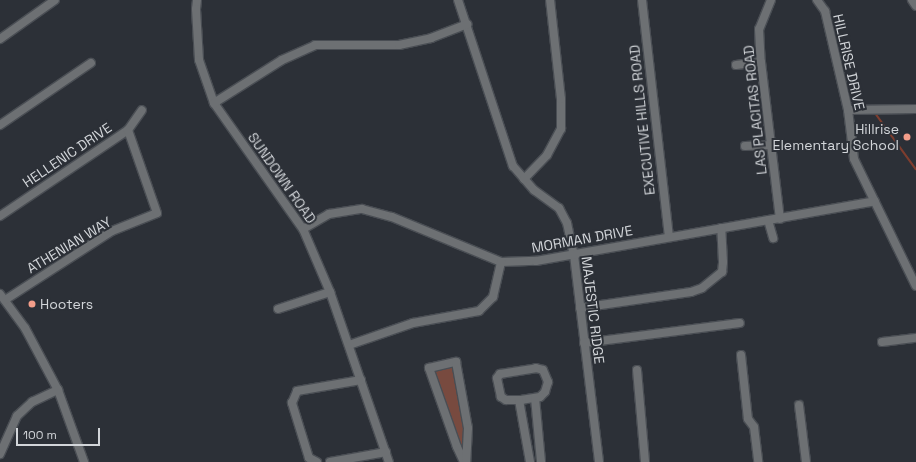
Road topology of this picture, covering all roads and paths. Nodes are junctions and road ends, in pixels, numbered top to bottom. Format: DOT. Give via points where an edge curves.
graph roads {
  1 [pos="55,0"];
  2 [pos="197,0"];
  3 [pos="458,0"];
  4 [pos="550,0"];
  5 [pos="642,0"];
  6 [pos="771,0"];
  7 [pos="817,0"];
  8 [pos="912,0"];
  9 [pos="916,6"];
  10 [pos="467,24"];
  11 [pos="0,39"];
  12 [pos="761,62"];
  13 [pos="91,63"];
  14 [pos="736,65"];
  15 [pos="214,103"];
  16 [pos="916,109"];
  17 [pos="142,110"];
  18 [pos="848,110"];
  19 [pos="0,125"];
  20 [pos="128,130"];
  21 [pos="772,144"];
  22 [pos="745,146"];
  23 [pos="524,179"];
  24 [pos="875,201"];
  25 [pos="0,216"];
  26 [pos="780,219"];
  27 [pos="768,220"];
  28 [pos="721,228"];
  29 [pos="303,229"];
  30 [pos="669,236"];
  31 [pos="773,238"];
  32 [pos="574,255"];
  33 [pos="501,262"];
  34 [pos="916,286"];
  35 [pos="330,292"];
  36 [pos="2,297"];
  37 [pos="580,308"];
  38 [pos="278,309"];
  39 [pos="740,324"];
  40 [pos="916,338"];
  41 [pos="882,342"];
  42 [pos="584,343"];
  43 [pos="349,345"];
  44 [pos="741,355"];
  45 [pos="636,370"];
  46 [pos="361,380"];
  47 [pos="58,390"];
  48 [pos="534,398"];
  49 [pos="519,400"];
  50 [pos="799,405"];
  51 [pos="386,452"];
  52 [pos="0,454"];
  53 [pos="84,462"];
  54 [pos="317,462"];
  55 [pos="330,462"];
  56 [pos="389,462"];
  57 [pos="465,462"];
  58 [pos="530,462"];
  59 [pos="541,462"];
  60 [pos="599,462"];
  61 [pos="645,462"];
  62 [pos="758,462"];
  63 [pos="806,462"];
  1 -- 11 [label="street"];
  2 -- 15 [label="street, SUNDOWN ROAD" via="199,60"];
  3 -- 10 [label="street, MAJESTIC RIDGE"];
  4 -- 23 [label="street" via="561,99 561,128 547,155"];
  5 -- 30 [label="street, EXECUTIVE HILLS ROAD"];
  6 -- 12 [label="street, LAS PLACITAS ROAD" via="759,28"];
  7 -- 18 [label="street, HILLRISE DRIVE" via="825,11"];
  8 -- 9 [label="street"];
  10 -- 15 [label="street" via="431,38 399,45 315,45 282,60"];
  10 -- 23 [label="street, MAJESTIC RIDGE" via="513,166"];
  12 -- 14 [label="street"];
  12 -- 21 [label="street, LAS PLACITAS ROAD"];
  13 -- 19 [label="street"];
  15 -- 29 [label="street, SUNDOWN ROAD"];
  16 -- 18 [label="street"];
  17 -- 20 [label="street, HELLENIC DRIVE"];
  18 -- 24 [label="street, HILLRISE DRIVE" via="854,159"];
  20 -- 25 [label="street, HELLENIC DRIVE"];
  20 -- 36 [label="street, ATHENIAN WAY" via="157,213 112,231"];
  21 -- 22 [label="street"];
  21 -- 26 [label="street, LAS PLACITAS ROAD"];
  23 -- 32 [label="street, MAJESTIC RIDGE" via="534,190 559,208 567,222"];
  24 -- 26 [label="street, MORMAN DRIVE"];
  24 -- 34 [label="street, HILLRISE DRIVE"];
  26 -- 27 [label="street, MORMAN DRIVE"];
  27 -- 28 [label="street, MORMAN DRIVE"];
  27 -- 31 [label="street"];
  28 -- 30 [label="street, MORMAN DRIVE"];
  28 -- 37 [label="street" via="722,272 718,278 702,288 691,292"];
  29 -- 33 [label="street, MORMAN DRIVE" via="330,214 362,210 392,217"];
  29 -- 35 [label="street, SUNDOWN ROAD"];
  30 -- 32 [label="street, MORMAN DRIVE"];
  32 -- 33 [label="street, MORMAN DRIVE" via="536,261"];
  32 -- 37 [label="street, MAJESTIC RIDGE"];
  33 -- 43 [label="street" via="493,297 479,311 413,323"];
  35 -- 38 [label="street"];
  35 -- 43 [label="street, SUNDOWN ROAD"];
  36 -- 47 [label="street" via="25,328"];
  37 -- 42 [label="street, MAJESTIC RIDGE"];
  39 -- 42 [label="street"];
  40 -- 41 [label="street"];
  42 -- 60 [label="street, MAJESTIC RIDGE"];
  43 -- 46 [label="street, SUNDOWN ROAD"];
  44 -- 62 [label="street" via="748,419 754,427"];
  45 -- 61 [label="street"];
  46 -- 51 [label="street, SUNDOWN ROAD"];
  46 -- 54 [label="street" via="297,392 292,403 309,458"];
  47 -- 52 [label="street" via="32,402 17,416"];
  47 -- 53 [label="street"];
  48 -- 49 [label="street"];
  48 -- 49 [label="street" via="545,392 548,382 543,370 536,368 500,374 497,378 501,398"];
  48 -- 59 [label="street"];
  49 -- 58 [label="street"];
  50 -- 63 [label="street"];
  51 -- 55 [label="street"];
  51 -- 56 [label="street, SUNDOWN ROAD"];
  57 -- 57 [label="street" via="456,447 429,368 456,362 468,428"];
}
